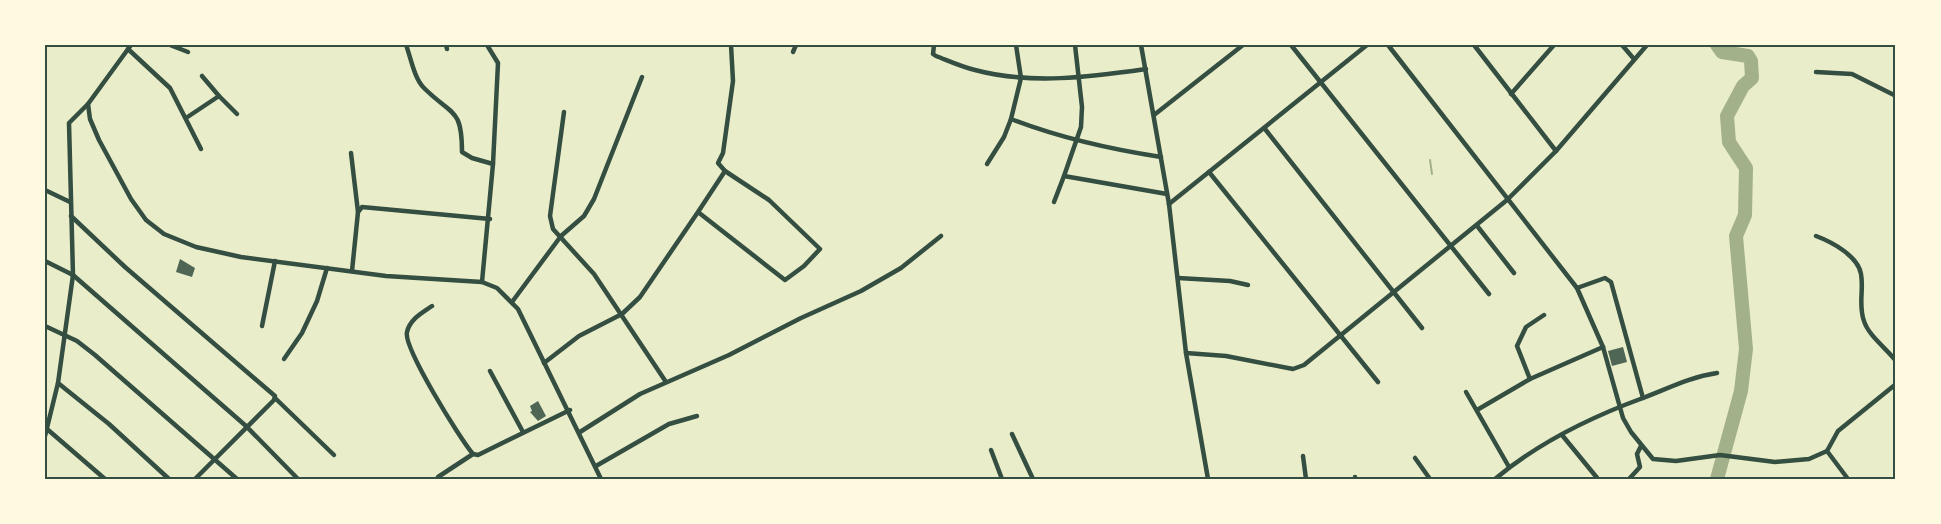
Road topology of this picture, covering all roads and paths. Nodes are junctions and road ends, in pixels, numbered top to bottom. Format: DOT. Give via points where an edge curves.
graph roads {
  1 [pos="170,45"];
  2 [pos="406,45"];
  3 [pos="487,45"];
  4 [pos="731,45"];
  5 [pos="796,45"];
  6 [pos="934,45"];
  7 [pos="1016,45"];
  8 [pos="1075,45"];
  9 [pos="1141,45"];
  10 [pos="1243,45"];
  11 [pos="1291,45"];
  12 [pos="1367,45"];
  13 [pos="1388,45"];
  14 [pos="1474,45"];
  15 [pos="1554,45"];
  16 [pos="1622,45"];
  17 [pos="1647,45"];
  18 [pos="129,47"];
  19 [pos="188,52"];
  20 [pos="793,52"];
  21 [pos="1634,59"];
  22 [pos="1146,69"];
  23 [pos="1816,72"];
  24 [pos="202,76"];
  25 [pos="642,76"];
  26 [pos="1021,78"];
  27 [pos="1080,78"];
  28 [pos="1320,82"];
  29 [pos="1511,94"];
  30 [pos="219,96"];
  31 [pos="1896,96"];
  32 [pos="88,104"];
  33 [pos="564,112"];
  34 [pos="237,114"];
  35 [pos="1154,115"];
  36 [pos="186,118"];
  37 [pos="1011,119"];
  38 [pos="1265,129"];
  39 [pos="1077,141"];
  40 [pos="201,149"];
  41 [pos="1556,151"];
  42 [pos="351,153"];
  43 [pos="1161,157"];
  44 [pos="493,164"];
  45 [pos="987,164"];
  46 [pos="725,171"];
  47 [pos="1209,172"];
  48 [pos="1064,176"];
  49 [pos="45,190"];
  50 [pos="1167,195"];
  51 [pos="1507,201"];
  52 [pos="70,202"];
  53 [pos="1054,202"];
  54 [pos="1169,204"];
  55 [pos="357,212"];
  56 [pos="698,212"];
  57 [pos="70,216"];
  58 [pos="490,219"];
  59 [pos="1478,226"];
  60 [pos="561,236"];
  61 [pos="941,236"];
  62 [pos="1816,236"];
  63 [pos="1450,249"];
  64 [pos="45,261"];
  65 [pos="274,261"];
  66 [pos="327,268"];
  67 [pos="352,271"];
  68 [pos="1514,273"];
  69 [pos="73,275"];
  70 [pos="1178,278"];
  71 [pos="482,282"];
  72 [pos="1248,285"];
  73 [pos="1577,288"];
  74 [pos="1394,294"];
  75 [pos="1489,294"];
  76 [pos="512,302"];
  77 [pos="432,306"];
  78 [pos="622,314"];
  79 [pos="1544,315"];
  80 [pos="45,326"];
  81 [pos="262,327"];
  82 [pos="1422,328"];
  83 [pos="64,334"];
  84 [pos="1341,336"];
  85 [pos="1603,347"];
  86 [pos="1186,353"];
  87 [pos="284,358"];
  88 [pos="1896,361"];
  89 [pos="544,363"];
  90 [pos="490,371"];
  91 [pos="1717,374"];
  92 [pos="1530,379"];
  93 [pos="666,382"];
  94 [pos="1378,382"];
  95 [pos="58,383"];
  96 [pos="1896,384"];
  97 [pos="1466,392"];
  98 [pos="275,398"];
  99 [pos="1643,398"];
  100 [pos="1618,406"];
  101 [pos="48,407"];
  102 [pos="570,410"];
  103 [pos="1477,411"];
  104 [pos="697,416"];
  105 [pos="246,426"];
  106 [pos="47,429"];
  107 [pos="523,432"];
  108 [pos="580,432"];
  109 [pos="1012,434"];
  110 [pos="45,435"];
  111 [pos="1562,435"];
  112 [pos="1641,446"];
  113 [pos="991,450"];
  114 [pos="1827,451"];
  115 [pos="473,454"];
  116 [pos="334,455"];
  117 [pos="1303,456"];
  118 [pos="1415,458"];
  119 [pos="214,459"];
  120 [pos="596,466"];
  121 [pos="1509,467"];
  122 [pos="438,477"];
  123 [pos="105,479"];
  124 [pos="169,479"];
  125 [pos="195,479"];
  126 [pos="237,479"];
  127 [pos="298,479"];
  128 [pos="601,479"];
  129 [pos="1002,479"];
  130 [pos="1033,479"];
  131 [pos="1208,479"];
  132 [pos="1306,479"];
  133 [pos="1430,479"];
  134 [pos="1495,479"];
  135 [pos="1598,479"];
  136 [pos="1629,479"];
  137 [pos="1848,479"];
  1 -- 19 [label="street"];
  2 -- 44 [label="street" via="423,87 452,110 459,121 462,152"];
  3 -- 44 [label="street" via="498,63"];
  4 -- 46 [label="street" via="732,81 723,153 718,163"];
  5 -- 20 [label="street"];
  6 -- 26 [label="street" via="935,55 974,70"];
  7 -- 26 [label="street"];
  8 -- 27 [label="street"];
  9 -- 22 [label="street"];
  10 -- 35 [label="street"];
  11 -- 28 [label="street"];
  12 -- 28 [label="street"];
  13 -- 51 [label="street"];
  14 -- 29 [label="street"];
  15 -- 29 [label="street"];
  16 -- 21 [label="street"];
  17 -- 21 [label="street"];
  18 -- 32 [label="street"];
  18 -- 36 [label="street" via="170,88"];
  21 -- 41 [label="street"];
  22 -- 27 [label="street"];
  22 -- 35 [label="street"];
  23 -- 31 [label="street" via="1852,74"];
  24 -- 30 [label="street"];
  25 -- 60 [label="street" via="594,199 584,216"];
  26 -- 27 [label="street"];
  26 -- 37 [label="street"];
  27 -- 39 [label="street" via="1082,107"];
  28 -- 38 [label="street"];
  28 -- 63 [label="street"];
  29 -- 41 [label="street"];
  30 -- 34 [label="street"];
  30 -- 36 [label="street"];
  32 -- 52 [label="street" via="69,123"];
  32 -- 65 [label="street" via="99,140 131,199 153,228 196,247"];
  33 -- 60 [label="street" via="550,216 554,230"];
  35 -- 43 [label="street"];
  36 -- 40 [label="street"];
  37 -- 39 [label="street"];
  37 -- 45 [label="street"];
  38 -- 47 [label="street"];
  38 -- 74 [label="street"];
  39 -- 43 [label="street"];
  39 -- 48 [label="street"];
  41 -- 51 [label="street"];
  42 -- 55 [label="street"];
  43 -- 50 [label="street"];
  44 -- 58 [label="street"];
  46 -- 56 [label="street"];
  46 -- 56 [label="street" via="769,200 820,249 785,280"];
  47 -- 54 [label="street"];
  47 -- 84 [label="street"];
  48 -- 50 [label="street"];
  48 -- 53 [label="street"];
  49 -- 52 [label="street"];
  50 -- 54 [label="street"];
  51 -- 59 [label="street"];
  51 -- 73 [label="street"];
  52 -- 57 [label="street"];
  54 -- 70 [label="street"];
  55 -- 58 [label="street" via="368,206"];
  55 -- 67 [label="street"];
  56 -- 78 [label="street" via="640,297"];
  57 -- 69 [label="street"];
  57 -- 98 [label="street"];
  58 -- 71 [label="street"];
  59 -- 63 [label="street"];
  59 -- 68 [label="street"];
  60 -- 76 [label="street"];
  60 -- 78 [label="street"];
  61 -- 93 [label="street" via="902,268 861,291 729,356"];
  62 -- 88 [label="street" via="1844,251 1855,262 1861,273 1860,302 1865,325"];
  63 -- 74 [label="street"];
  63 -- 75 [label="street"];
  64 -- 69 [label="street"];
  65 -- 66 [label="street"];
  65 -- 81 [label="street"];
  66 -- 67 [label="street"];
  66 -- 87 [label="street" via="302,333"];
  67 -- 71 [label="street"];
  69 -- 83 [label="street"];
  69 -- 105 [label="street"];
  70 -- 72 [label="street"];
  70 -- 86 [label="street"];
  71 -- 76 [label="street" via="497,288"];
  73 -- 85 [label="street"];
  73 -- 99 [label="street" via="1605,278 1611,282"];
  74 -- 82 [label="street"];
  74 -- 84 [label="street"];
  76 -- 89 [label="street"];
  77 -- 115 [label="street" via="410,324 407,343"];
  78 -- 89 [label="street" via="579,336"];
  78 -- 93 [label="street"];
  79 -- 92 [label="street" via="1526,327 1517,346"];
  80 -- 83 [label="street"];
  83 -- 95 [label="street"];
  83 -- 119 [label="street" via="95,355"];
  84 -- 86 [label="street" via="1304,366 1293,369"];
  84 -- 94 [label="street"];
  85 -- 92 [label="street"];
  85 -- 100 [label="street"];
  86 -- 131 [label="street"];
  89 -- 102 [label="street"];
  90 -- 107 [label="street"];
  91 -- 99 [label="street" via="1688,379"];
  92 -- 103 [label="street"];
  93 -- 108 [label="street"];
  95 -- 101 [label="street"];
  95 -- 124 [label="street"];
  96 -- 114 [label="street" via="1838,431"];
  97 -- 103 [label="street"];
  98 -- 105 [label="street"];
  98 -- 116 [label="street"];
  99 -- 100 [label="street"];
  100 -- 111 [label="street"];
  100 -- 112 [label="street"];
  101 -- 106 [label="street"];
  102 -- 107 [label="street"];
  102 -- 108 [label="street"];
  103 -- 121 [label="street"];
  104 -- 120 [label="street" via="662,428"];
  105 -- 119 [label="street"];
  105 -- 127 [label="street"];
  106 -- 110 [label="street"];
  106 -- 123 [label="street"];
  107 -- 115 [label="street"];
  108 -- 120 [label="street"];
  109 -- 130 [label="street"];
  111 -- 121 [label="street"];
  111 -- 135 [label="street"];
  112 -- 114 [label="street" via="1653,459 1663,461 1720,455 1775,462 1809,459"];
  112 -- 136 [label="street" via="1637,454 1640,467"];
  113 -- 129 [label="street"];
  114 -- 137 [label="street"];
  115 -- 122 [label="street"];
  117 -- 132 [label="street"];
  118 -- 133 [label="street"];
  119 -- 125 [label="street"];
  119 -- 126 [label="street"];
  120 -- 128 [label="street"];
  121 -- 134 [label="street"];
}
